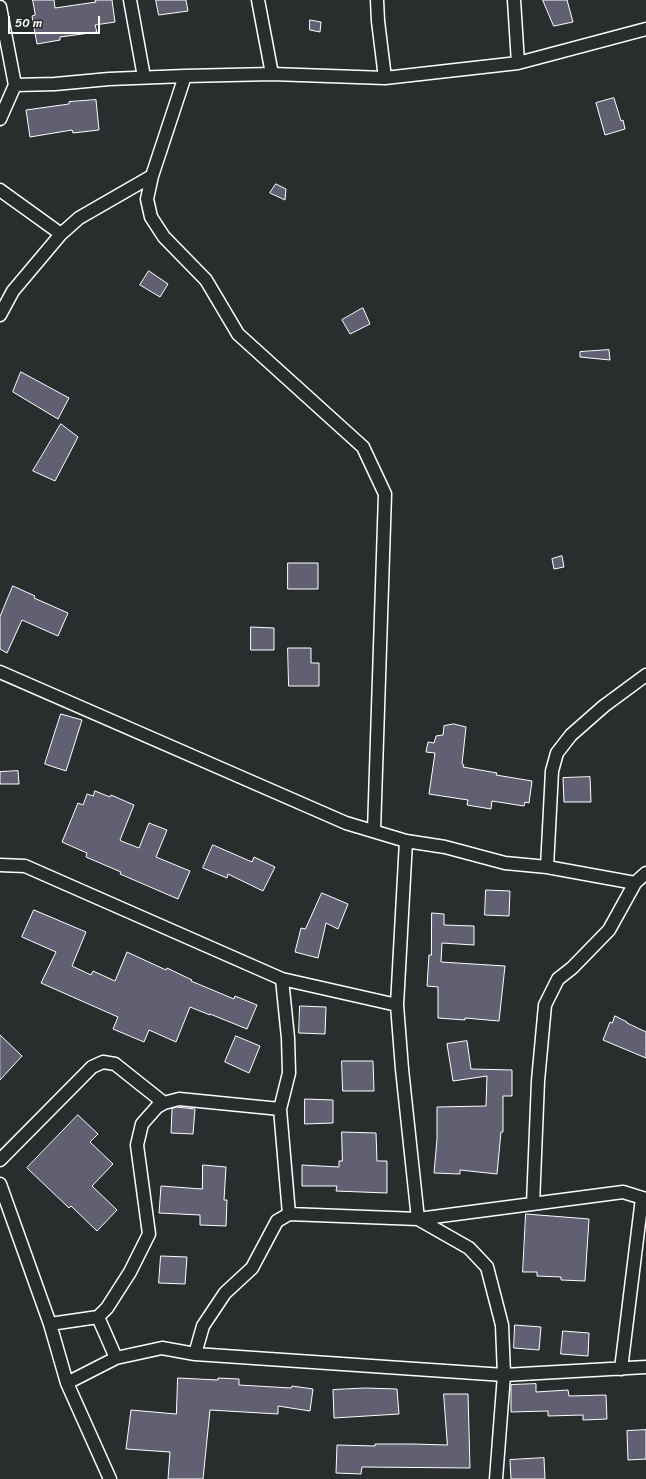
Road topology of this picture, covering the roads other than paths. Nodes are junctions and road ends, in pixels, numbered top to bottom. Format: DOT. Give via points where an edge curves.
graph roads {
  1 [pos="130,0"];
  2 [pos="258,0"];
  3 [pos="377,0"];
  4 [pos="514,0"];
  5 [pos="0,7"];
  6 [pos="646,29"];
  7 [pos="518,62"];
  8 [pos="272,74"];
  9 [pos="185,76"];
  10 [pos="144,77"];
  11 [pos="385,78"];
  12 [pos="15,85"];
  13 [pos="0,119"];
  14 [pos="152,176"];
  15 [pos="0,190"];
  16 [pos="62,234"];
  17 [pos="0,315"];
  18 [pos="0,672"];
  19 [pos="646,675"];
  20 [pos="374,831"];
  21 [pos="406,842"];
  22 [pos="0,865"];
  23 [pos="547,867"];
  24 [pos="646,873"];
  25 [pos="634,883"];
  26 [pos="282,979"];
  27 [pos="397,1005"];
  28 [pos="164,1102"];
  29 [pos="280,1109"];
  30 [pos="0,1160"];
  31 [pos="0,1184"];
  32 [pos="644,1199"];
  33 [pos="533,1204"];
  34 [pos="289,1214"];
  35 [pos="418,1219"];
  36 [pos="98,1317"];
  37 [pos="50,1324"];
  38 [pos="195,1354"];
  39 [pos="116,1358"];
  40 [pos="646,1367"];
  41 [pos="621,1369"];
  42 [pos="504,1376"];
  43 [pos="67,1383"];
  44 [pos="110,1479"];
  45 [pos="496,1479"];
  1 -- 10 [label="street"];
  2 -- 8 [label="street"];
  3 -- 11 [label="street"];
  4 -- 7 [label="street"];
  5 -- 12 [label="street"];
  6 -- 7 [label="street"];
  7 -- 11 [label="street"];
  8 -- 9 [label="street"];
  8 -- 11 [label="street"];
  9 -- 10 [label="street"];
  9 -- 14 [label="street"];
  10 -- 12 [label="street"];
  12 -- 13 [label="street"];
  14 -- 16 [label="street" via="79,218"];
  14 -- 20 [label="street" via="147,199 151,217 164,237 206,280 238,334 363,447 385,494"];
  15 -- 16 [label="street"];
  16 -- 17 [label="street" via="14,291"];
  18 -- 20 [label="street" via="346,823"];
  19 -- 23 [label="street" via="604,706 571,735 557,753 552,771"];
  20 -- 21 [label="street"];
  21 -- 23 [label="street" via="445,847 505,863"];
  21 -- 27 [label="street"];
  22 -- 26 [label="street" via="25,866"];
  23 -- 25 [label="street"];
  24 -- 25 [label="street"];
  25 -- 33 [label="street" via="609,930 558,979 546,1005 538,1081"];
  26 -- 27 [label="street"];
  26 -- 29 [label="street" via="289,1073"];
  27 -- 35 [label="street"];
  28 -- 29 [label="street" via="179,1099"];
  28 -- 30 [label="street" via="115,1064 103,1062 92,1067"];
  28 -- 36 [label="street" via="142,1124 137,1145 149,1234 130,1272"];
  29 -- 34 [label="street"];
  31 -- 37 [label="street"];
  32 -- 33 [label="street" via="623,1192"];
  32 -- 41 [label="street"];
  33 -- 35 [label="street"];
  34 -- 35 [label="street"];
  34 -- 38 [label="street" via="278,1221 252,1268 225,1293 203,1326"];
  35 -- 42 [label="street" via="469,1248 487,1267 502,1325"];
  36 -- 37 [label="street"];
  36 -- 39 [label="street"];
  37 -- 43 [label="street"];
  38 -- 39 [label="street" via="162,1348"];
  38 -- 42 [label="street"];
  39 -- 43 [label="street"];
  40 -- 41 [label="street"];
  41 -- 42 [label="street"];
  42 -- 45 [label="street"];
  43 -- 44 [label="street"];
}
